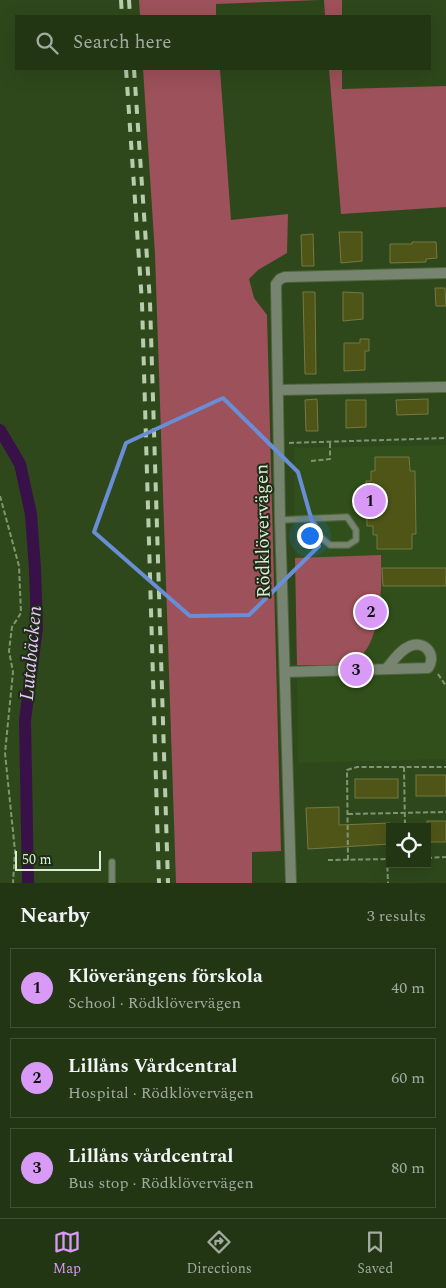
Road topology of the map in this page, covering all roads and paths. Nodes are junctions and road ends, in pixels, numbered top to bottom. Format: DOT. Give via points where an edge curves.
graph roads {
  1 [pos="446,273"];
  2 [pos="446,387"];
  3 [pos="278,390"];
  4 [pos="446,438"];
  5 [pos="330,441"];
  6 [pos="279,443"];
  7 [pos="311,460"];
  8 [pos="0,496"];
  9 [pos="312,518"];
  10 [pos="280,520"];
  11 [pos="387,668"];
  12 [pos="428,668"];
  13 [pos="285,672"];
  14 [pos="446,686"];
  15 [pos="446,766"];
  16 [pos="404,767"];
  17 [pos="446,812"];
  18 [pos="405,813"];
  19 [pos="348,814"];
  20 [pos="406,823"];
  21 [pos="446,857"];
  22 [pos="431,858"];
  23 [pos="386,859"];
  24 [pos="328,860"];
  25 [pos="348,860"];
  26 [pos="112,862"];
  27 [pos="388,868"];
  28 [pos="13,883"];
  29 [pos="112,883"];
  30 [pos="291,883"];
  31 [pos="388,883"];
  1 -- 3 [label="street, Rödklövervägen" via="280,279 276,291"];
  2 -- 3 [label="street"];
  3 -- 6 [label="street, Rödklövervägen"];
  4 -- 5 [label="path"];
  5 -- 6 [label="path"];
  5 -- 7 [label="path" via="330,459"];
  6 -- 10 [label="street, Rödklövervägen"];
  8 -- 28 [label="path" via="19,566 21,613 12,627 9,651 13,672 5,753 15,851"];
  9 -- 9 [label="lane" via="347,517 356,530 356,540 348,545 330,545 317,534"];
  9 -- 10 [label="lane"];
  10 -- 13 [label="street, Rödklövervägen"];
  11 -- 12 [label="street"];
  11 -- 12 [label="street" via="404,649 418,645 432,655"];
  11 -- 13 [label="street"];
  12 -- 14 [label="path" via="436,670"];
  13 -- 30 [label="street, Rödklövervägen"];
  15 -- 16 [label="path"];
  16 -- 18 [label="path"];
  16 -- 19 [label="path" via="349,769 346,773"];
  17 -- 18 [label="path"];
  18 -- 19 [label="path"];
  18 -- 20 [label="path"];
  19 -- 25 [label="path"];
  21 -- 22 [label="path"];
  23 -- 25 [label="path"];
  24 -- 25 [label="path"];
  26 -- 29 [label="lane"];
  27 -- 31 [label="path"];
}
